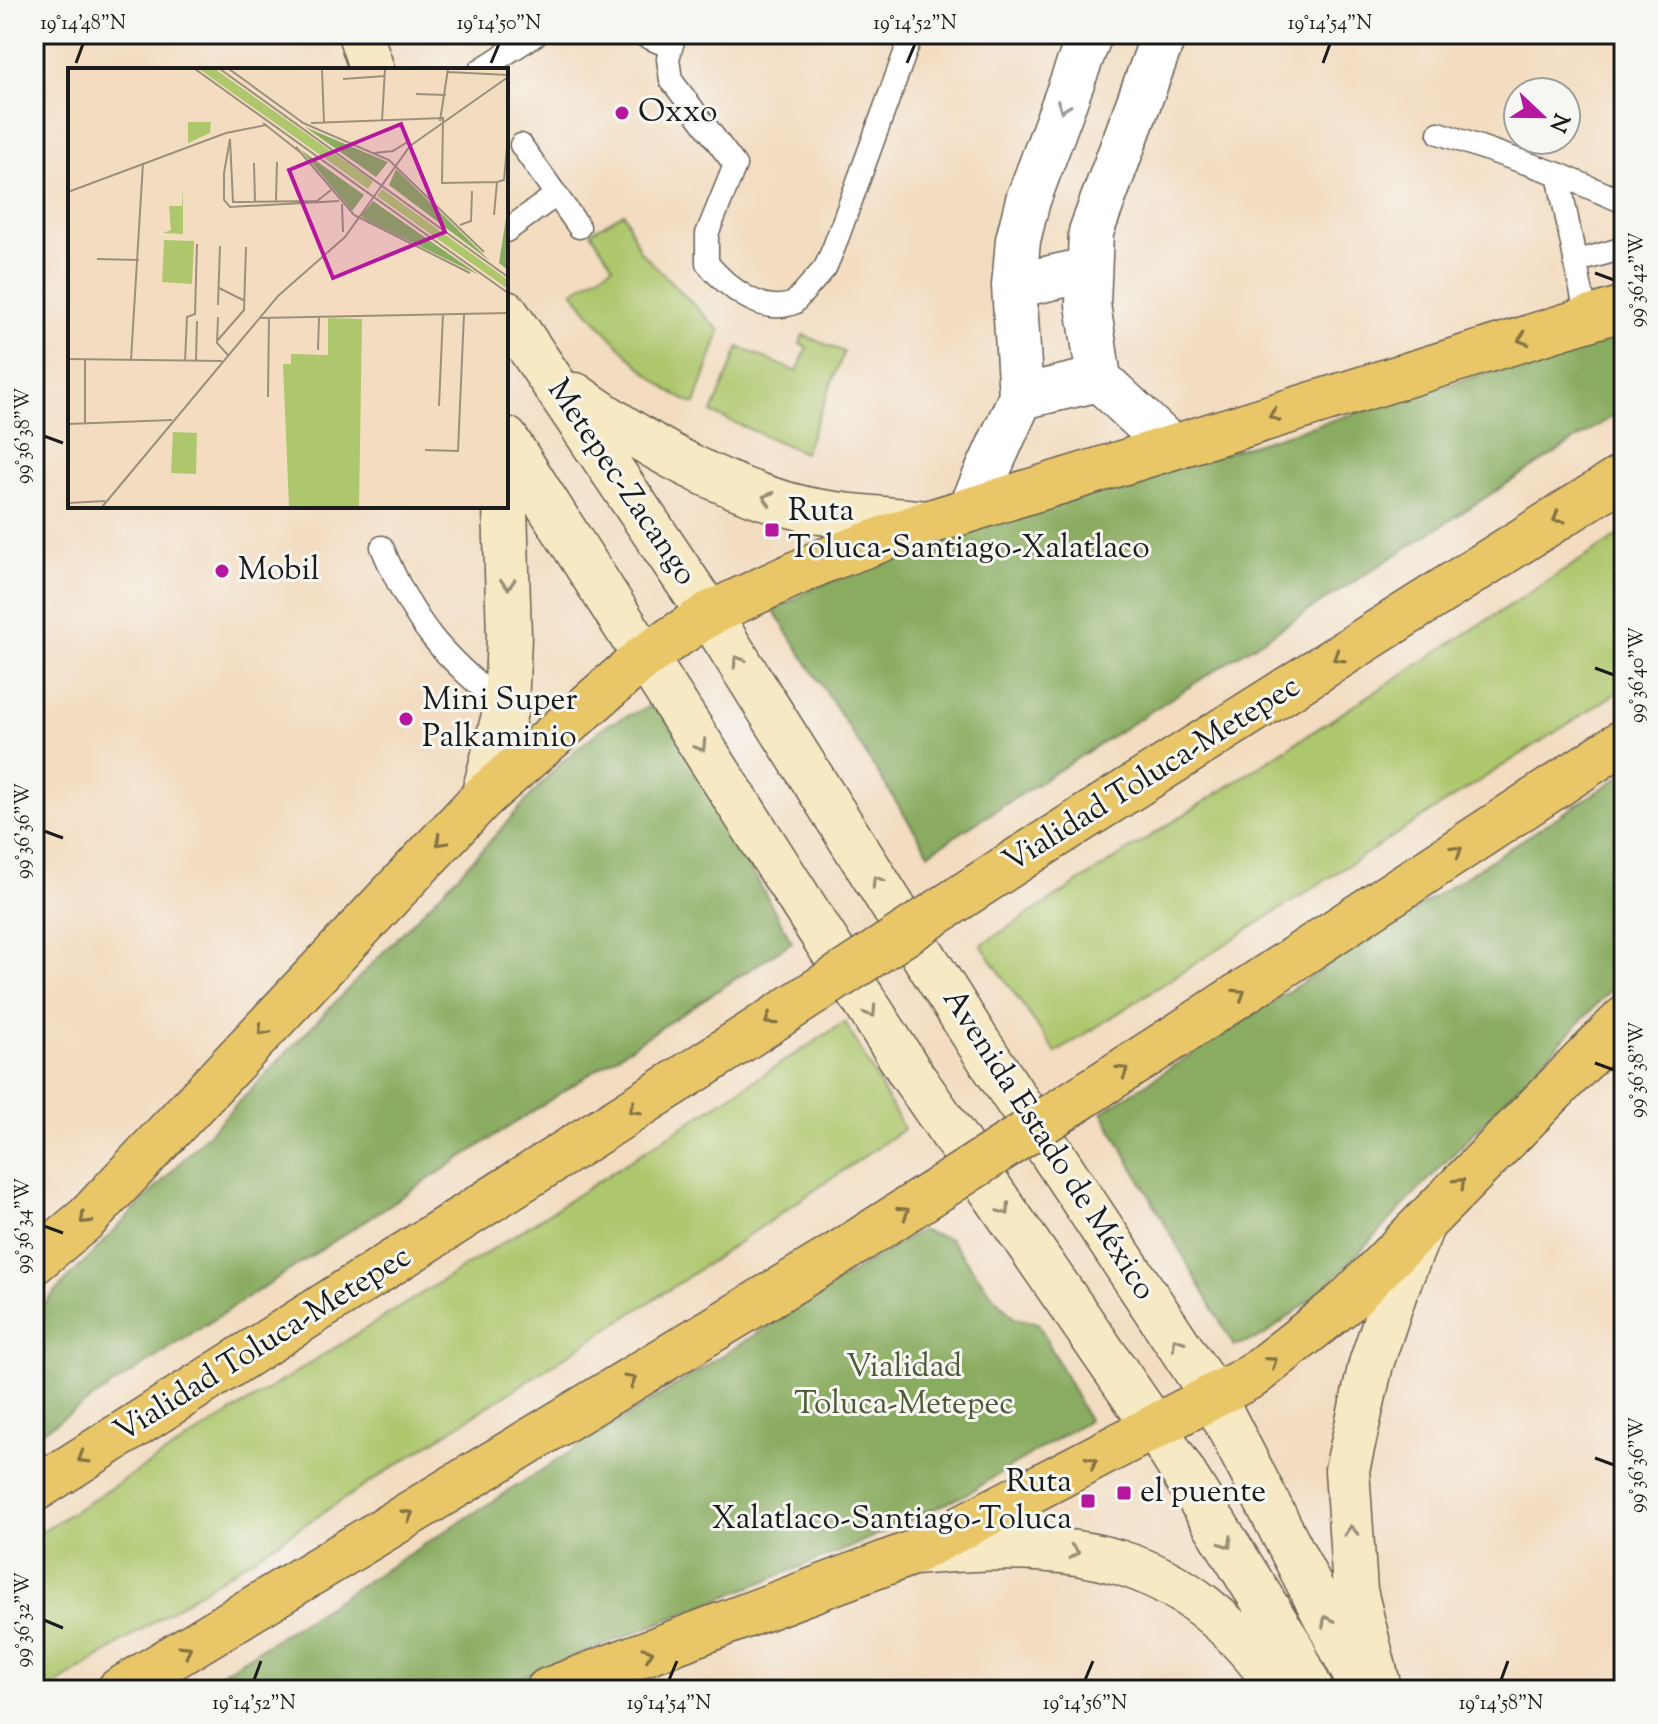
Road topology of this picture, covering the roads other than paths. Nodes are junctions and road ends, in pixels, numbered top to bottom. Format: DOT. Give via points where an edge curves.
graph roads {
  1 [pos="360,34"];
  2 [pos="537,34"];
  3 [pos="641,34"];
  4 [pos="912,34"];
  5 [pos="1090,34"];
  6 [pos="1164,34"];
  7 [pos="672,41"];
  8 [pos="371,68"];
  9 [pos="483,68"];
  10 [pos="1439,133"];
  11 [pos="521,145"];
  12 [pos="1558,174"];
  13 [pos="556,195"];
  14 [pos="1624,202"];
  15 [pos="579,227"];
  16 [pos="508,230"];
  17 [pos="1624,248"];
  18 [pos="1575,262"];
  19 [pos="1087,270"];
  20 [pos="1014,286"];
  21 [pos="1605,313"];
  22 [pos="508,316"];
  23 [pos="552,378"];
  24 [pos="1099,379"];
  25 [pos="1021,397"];
  26 [pos="508,442"];
  27 [pos="1171,447"];
  28 [pos="1624,476"];
  29 [pos="505,508"];
  30 [pos="970,510"];
  31 [pos="927,523"];
  32 [pos="382,547"];
  33 [pos="709,614"];
  34 [pos="644,657"];
  35 [pos="506,708"];
  36 [pos="1624,741"];
  37 [pos="483,797"];
  38 [pos="1624,1019"];
  39 [pos="1426,1218"];
  40 [pos="34,1262"];
  41 [pos="1214,1398"];
  42 [pos="1156,1429"];
  43 [pos="34,1490"];
  44 [pos="912,1553"];
  45 [pos="119,1690"];
  46 [pos="548,1690"];
  47 [pos="1281,1690"];
  48 [pos="1311,1690"];
  49 [pos="1363,1690"];
  50 [pos="1380,1690"];
  1 -- 8 [label="main road"];
  2 -- 9 [label="lane"];
  3 -- 7 [label="lane"];
  4 -- 7 [label="lane" via="834,247 814,282 785,307 769,307 724,284 707,263 707,234 735,165 671,80"];
  5 -- 20 [label="street, one-way" via="1028,200"];
  6 -- 19 [label="street" via="1098,206"];
  10 -- 12 [label="lane"];
  11 -- 13 [label="lane"];
  12 -- 14 [label="lane"];
  12 -- 18 [label="lane"];
  13 -- 15 [label="lane"];
  13 -- 16 [label="lane"];
  17 -- 18 [label="lane"];
  18 -- 21 [label="lane"];
  19 -- 20 [label="street"];
  19 -- 24 [label="street"];
  20 -- 25 [label="street"];
  21 -- 27 [label="highway, one-way"];
  22 -- 23 [label="main road, Metepec-Zacango"];
  31 -- 23 [label="main road, one-way" via="837,514 762,498 633,436"];
  23 -- 33 [label="main road, Metepec-Zacango"];
  24 -- 25 [label="street"];
  24 -- 27 [label="street"];
  25 -- 30 [label="street"];
  26 -- 34 [label="main road"];
  27 -- 30 [label="highway"];
  28 -- 43 [label="highway, Vialidad Toluca-Metepec, one-way, bridge"];
  29 -- 35 [label="main road, one-way"];
  30 -- 31 [label="highway"];
  31 -- 33 [label="highway" via="823,561"];
  32 -- 35 [label="lane" via="419,624 465,674"];
  33 -- 34 [label="highway"];
  41 -- 33 [label="main road, Avenida Estado de México, one-way" via="978,1042"];
  34 -- 37 [label="highway"];
  34 -- 42 [label="main road, one-way" via="913,1077"];
  35 -- 37 [label="main road"];
  45 -- 36 [label="highway, one-way, bridge" via="838,1254"];
  37 -- 40 [label="highway, one-way" via="87,1218"];
  39 -- 38 [label="highway, one-way"];
  41 -- 39 [label="highway, one-way" via="1293,1347 1346,1302"];
  50 -- 39 [label="main road, one-way" via="1355,1591 1347,1470 1371,1364"];
  41 -- 42 [label="highway"];
  49 -- 41 [label="main road, Avenida Estado de México, one-way"];
  44 -- 42 [label="highway, one-way"];
  42 -- 48 [label="main road, one-way" via="1289,1643"];
  46 -- 44 [label="highway, one-way"];
  44 -- 47 [label="main road, one-way" via="1016,1545 1114,1559 1166,1581 1209,1609"];
}
